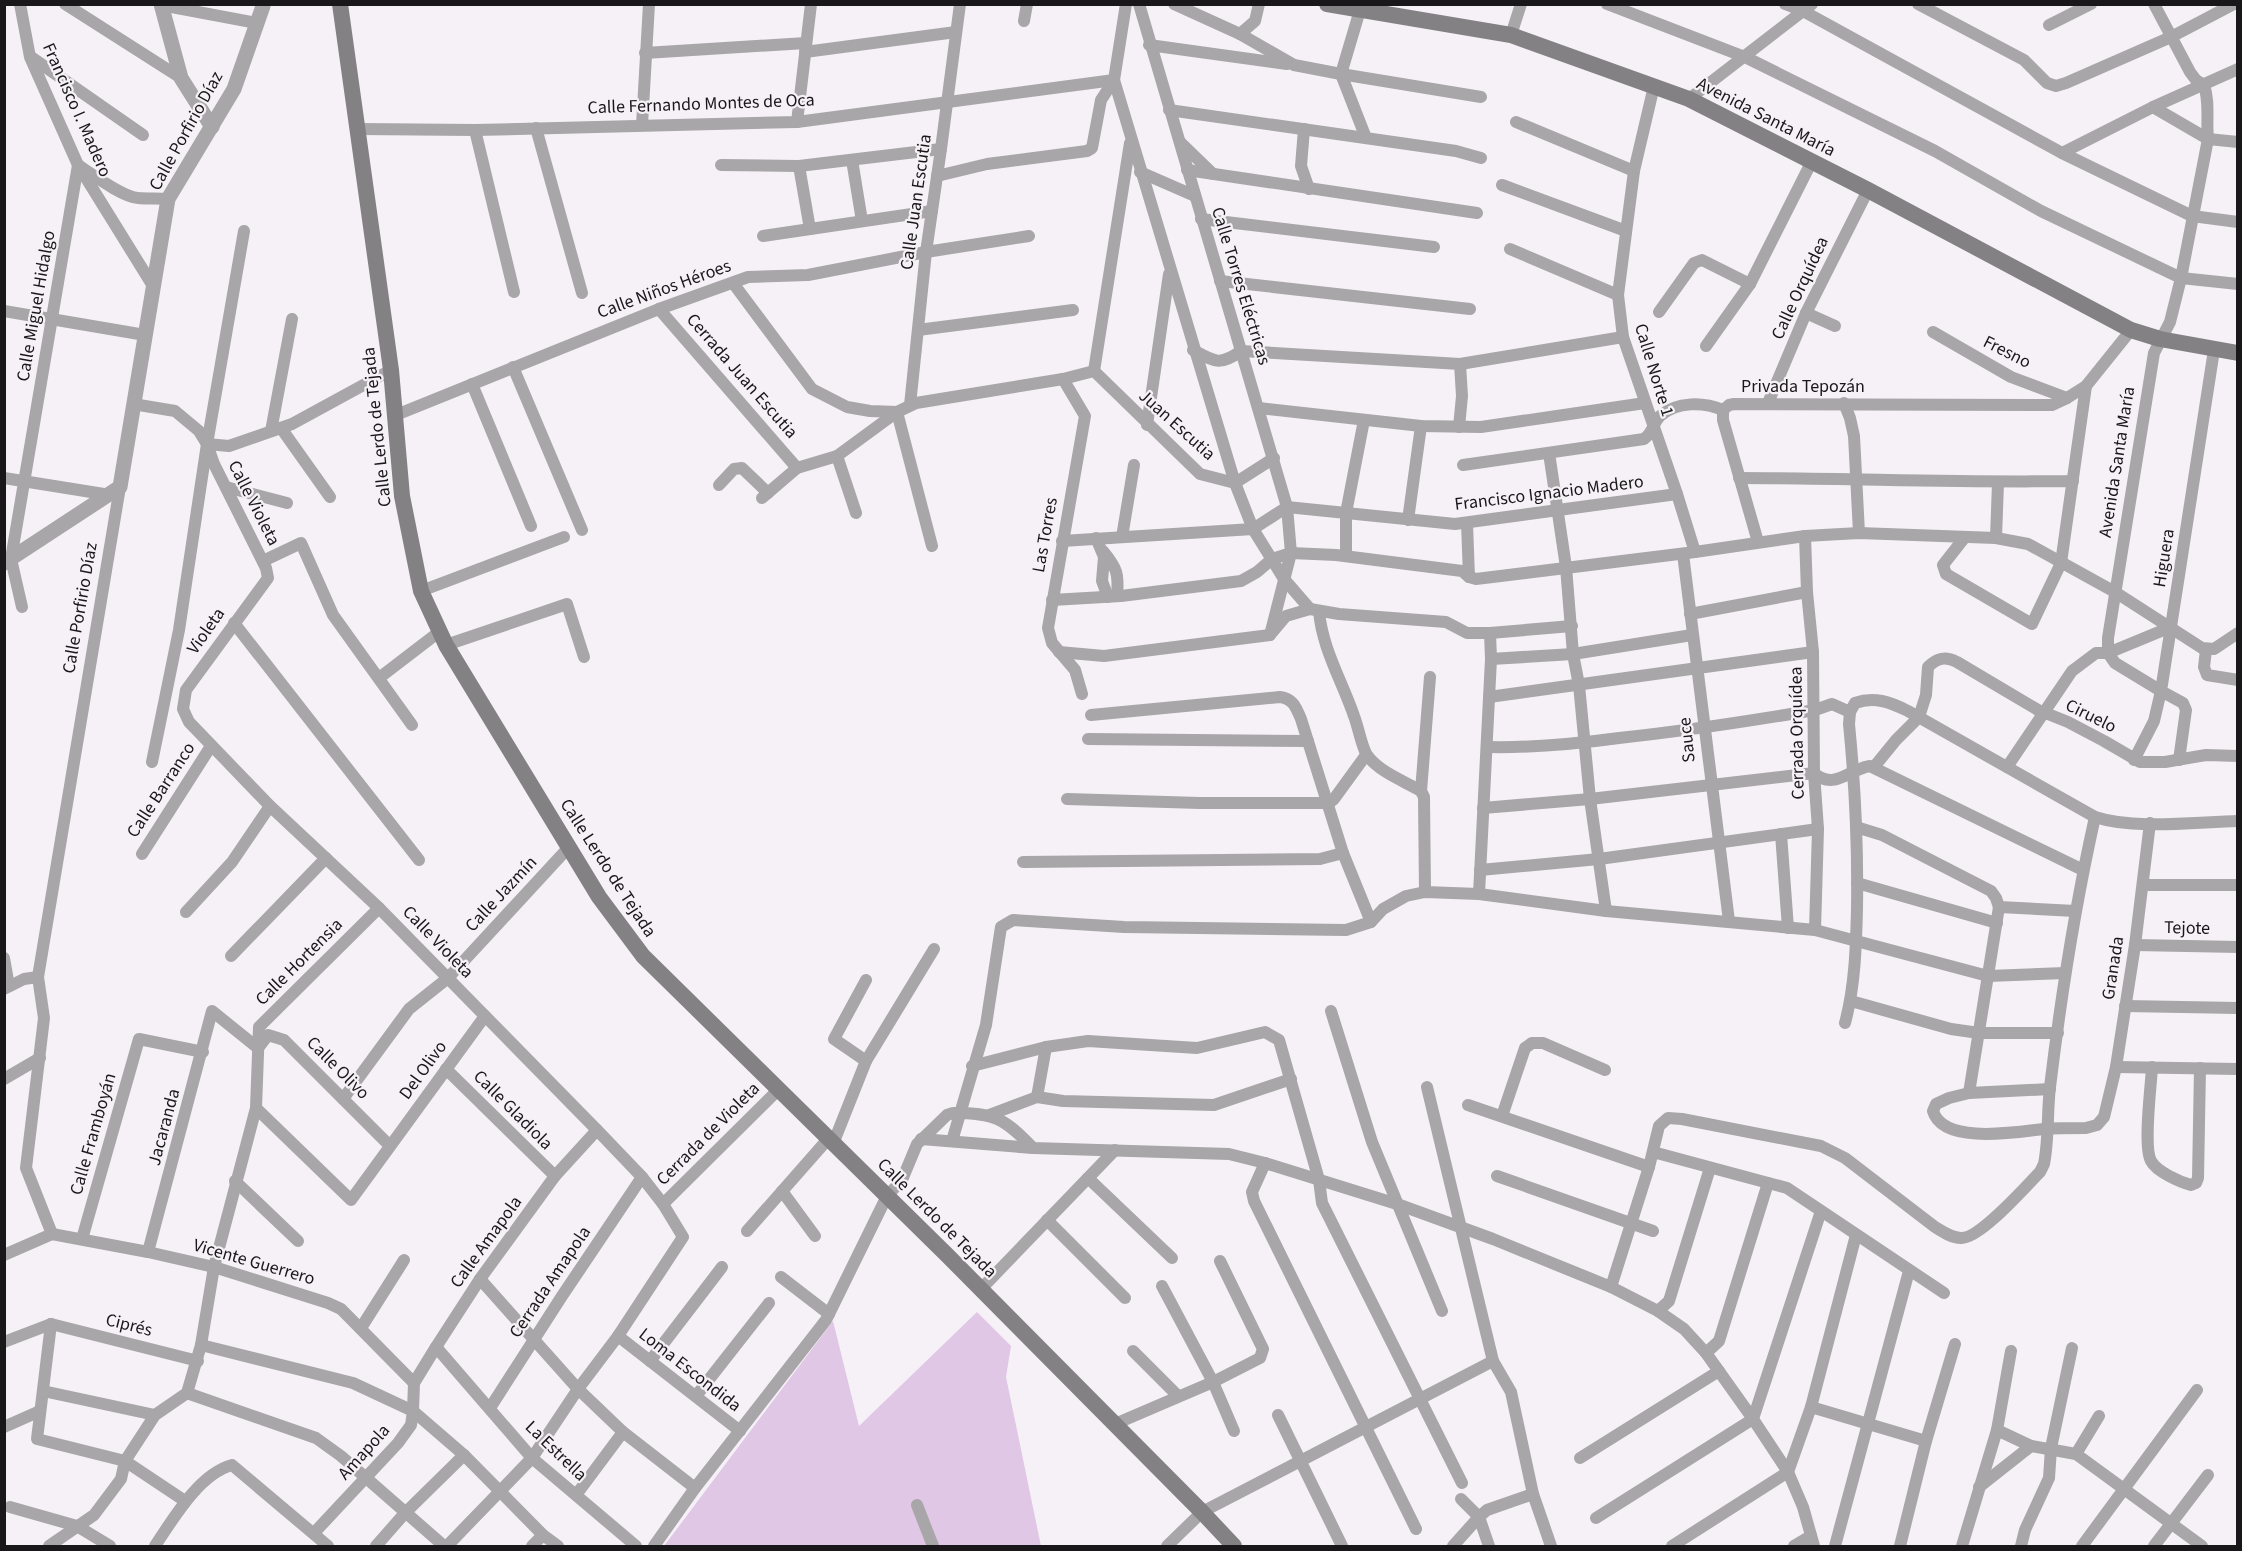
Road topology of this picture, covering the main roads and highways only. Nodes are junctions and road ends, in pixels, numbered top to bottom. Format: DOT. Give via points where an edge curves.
graph roads {
  1 [pos="340,4"];
  2 [pos="1327,4"];
  3 [pos="2238,353"];
  4 [pos="1234,1546"];
  1 -- 4 [label="main road, Calle Lerdo de Tejada" via="391,370 402,496 416,574 442,638 599,897 643,956 981,1289"];
  2 -- 3 [label="main road, Avenida Santa María" via="1511,35 1689,99 2131,330"];
}
